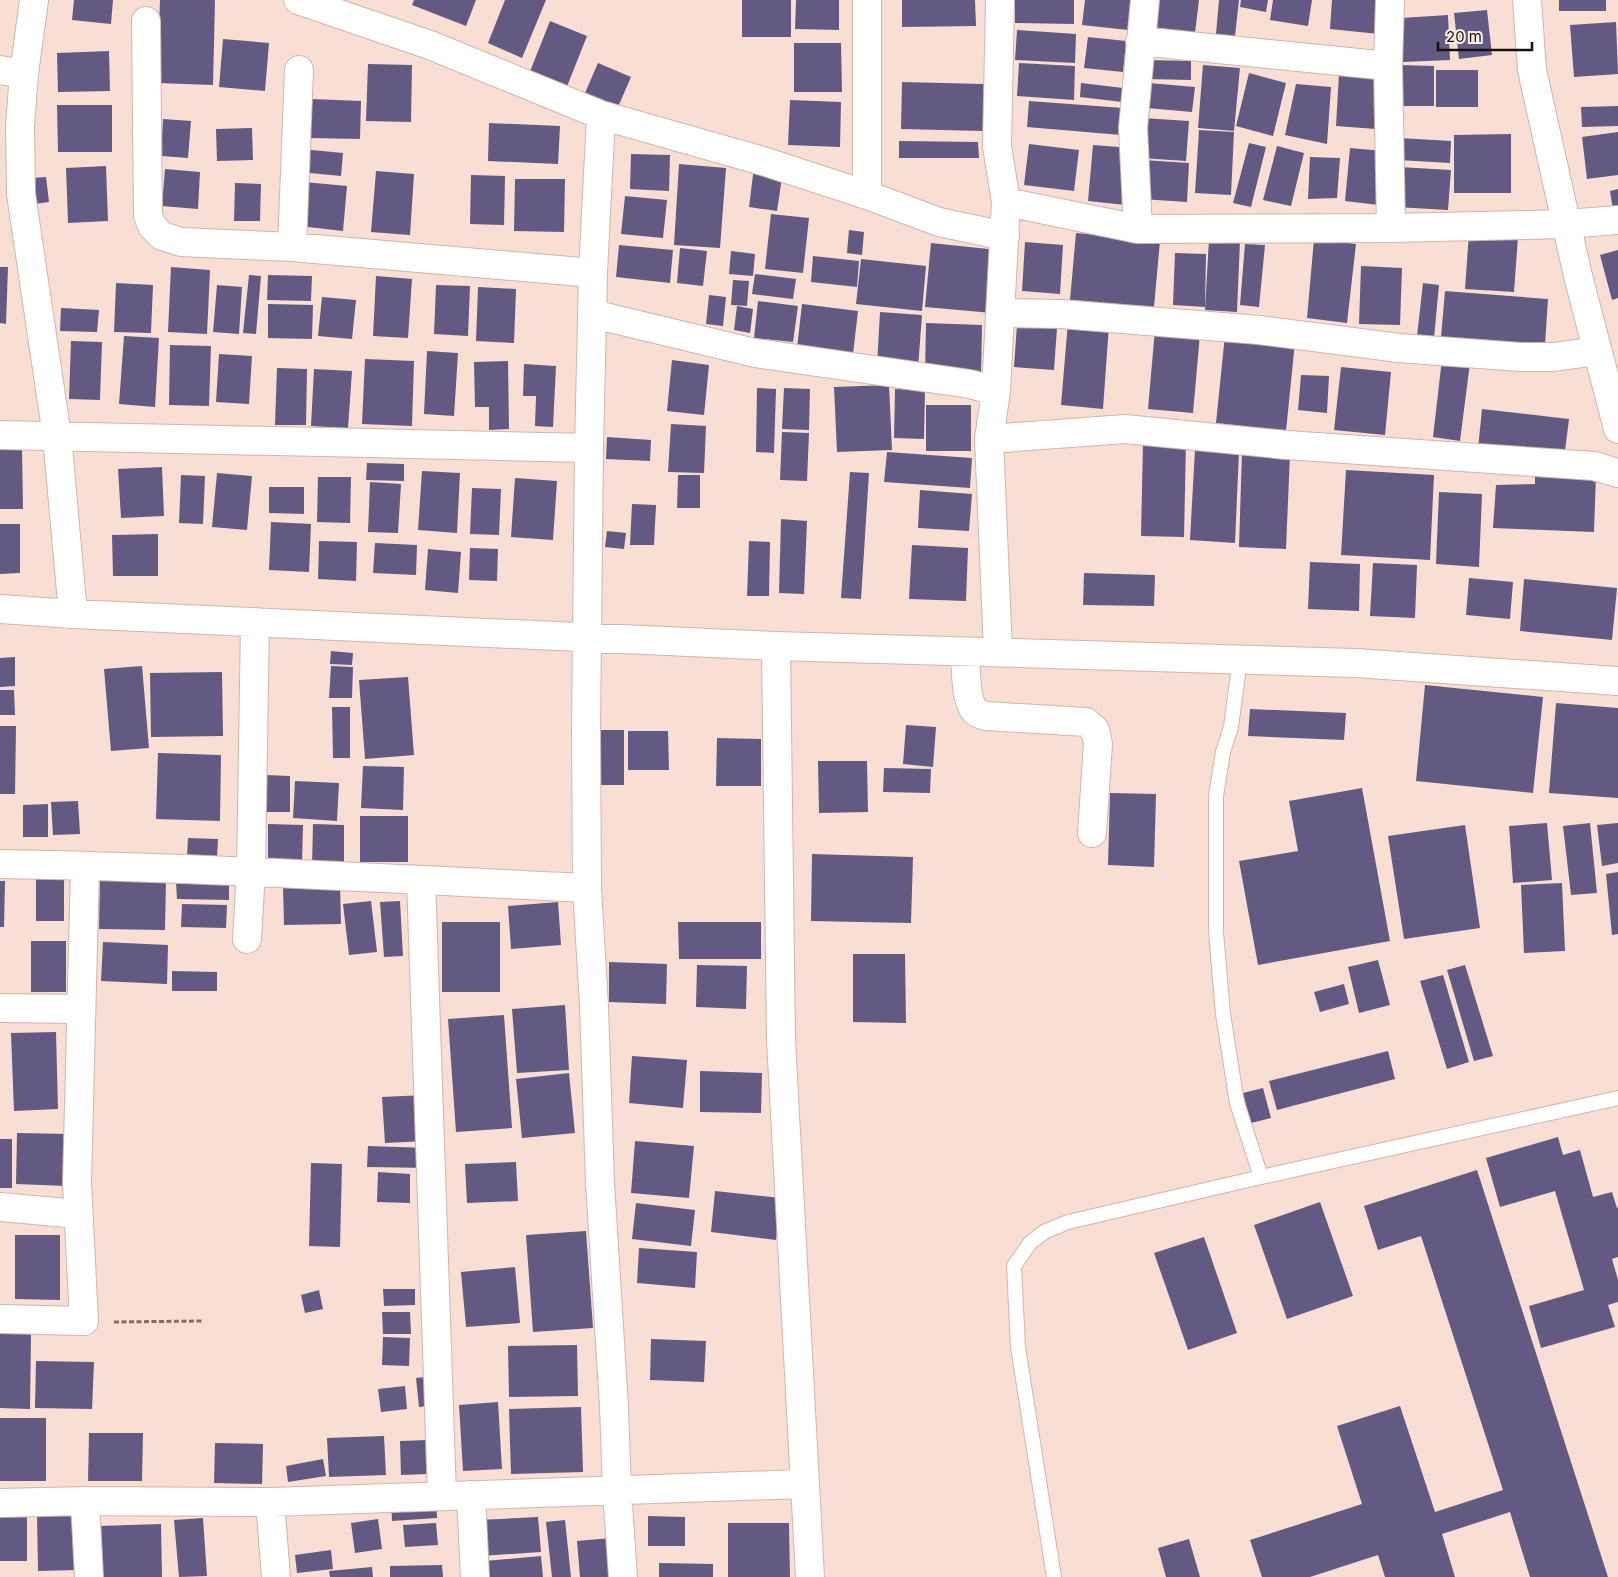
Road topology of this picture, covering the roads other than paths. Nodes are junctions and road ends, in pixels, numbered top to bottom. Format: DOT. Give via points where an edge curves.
graph roads {
  1 [pos="34,0"];
  2 [pos="298,0"];
  3 [pos="867,0"];
  4 [pos="1000,0"];
  5 [pos="1145,0"];
  6 [pos="1390,0"];
  7 [pos="1527,0"];
  8 [pos="146,21"];
  9 [pos="1140,41"];
  10 [pos="1388,66"];
  11 [pos="299,70"];
  12 [pos="12,72"];
  13 [pos="601,115"];
  14 [pos="867,195"];
  15 [pos="1006,202"];
  16 [pos="1618,220"];
  17 [pos="1566,224"];
  18 [pos="1391,228"];
  19 [pos="1138,229"];
  20 [pos="1005,236"];
  21 [pos="292,247"];
  22 [pos="593,272"];
  23 [pos="1001,313"];
  24 [pos="593,314"];
  25 [pos="1598,351"];
  26 [pos="996,391"];
  27 [pos="1618,429"];
  28 [pos="0,435"];
  29 [pos="58,436"];
  30 [pos="989,439"];
  31 [pos="589,448"];
  32 [pos="1618,473"];
  33 [pos="0,610"];
  34 [pos="73,614"];
  35 [pos="255,622"];
  36 [pos="588,638"];
  37 [pos="776,646"];
  38 [pos="998,651"];
  39 [pos="965,652"];
  40 [pos="1240,659"];
  41 [pos="1618,681"];
  42 [pos="1092,833"];
  43 [pos="0,864"];
  44 [pos="85,866"];
  45 [pos="250,872"];
  46 [pos="420,880"];
  47 [pos="586,888"];
  48 [pos="246,939"];
  49 [pos="0,1008"];
  50 [pos="81,1009"];
  51 [pos="1618,1098"];
  52 [pos="1261,1177"];
  53 [pos="0,1207"];
  54 [pos="78,1214"];
  55 [pos="0,1319"];
  56 [pos="804,1484"];
  57 [pos="617,1490"];
  58 [pos="471,1495"];
  59 [pos="442,1496"];
  60 [pos="85,1501"];
  61 [pos="270,1502"];
  62 [pos="0,1503"];
  63 [pos="89,1577"];
  64 [pos="276,1577"];
  65 [pos="475,1577"];
  66 [pos="623,1577"];
  67 [pos="810,1577"];
  68 [pos="1054,1577"];
  1 -- 12 [label="street"];
  2 -- 13 [label="street" via="430,45"];
  3 -- 14 [label="street"];
  4 -- 15 [label="street" via="998,146"];
  5 -- 9 [label="street"];
  6 -- 10 [label="street"];
  7 -- 17 [label="street" via="1532,70"];
  8 -- 21 [label="street" via="148,216 152,226 162,236 181,242"];
  9 -- 10 [label="street"];
  9 -- 19 [label="street" via="1133,128"];
  10 -- 18 [label="street"];
  11 -- 21 [label="street"];
  12 -- 29 [label="street" via="20,125 22,194"];
  13 -- 14 [label="street" via="766,162"];
  13 -- 22 [label="street"];
  14 -- 20 [label="street" via="939,222"];
  15 -- 19 [label="street"];
  15 -- 20 [label="street"];
  16 -- 17 [label="street"];
  17 -- 18 [label="street"];
  17 -- 25 [label="street"];
  18 -- 19 [label="street"];
  20 -- 23 [label="street"];
  21 -- 22 [label="street"];
  22 -- 24 [label="street"];
  23 -- 25 [label="street" via="1061,314 1249,329 1399,348 1520,357 1554,358"];
  23 -- 26 [label="street"];
  24 -- 26 [label="street" via="755,353 970,384"];
  24 -- 31 [label="street"];
  25 -- 27 [label="street"];
  26 -- 30 [label="street"];
  28 -- 29 [label="street"];
  29 -- 31 [label="street"];
  29 -- 34 [label="street"];
  30 -- 32 [label="street" via="1125,429 1287,445 1594,466"];
  30 -- 38 [label="street"];
  31 -- 36 [label="street"];
  33 -- 34 [label="street"];
  34 -- 35 [label="street"];
  35 -- 36 [label="street"];
  35 -- 45 [label="street"];
  36 -- 37 [label="street"];
  36 -- 47 [label="street"];
  37 -- 39 [label="street"];
  37 -- 56 [label="street" via="782,1040"];
  38 -- 39 [label="street"];
  38 -- 40 [label="street"];
  39 -- 42 [label="street" via="968,696 976,712 986,716 1086,722 1095,730 1098,744"];
  40 -- 41 [label="street" via="1355,663"];
  40 -- 52 [label="lane" via="1231,726 1216,796 1216,932 1223,1014 1237,1103"];
  43 -- 44 [label="street"];
  44 -- 45 [label="street"];
  44 -- 50 [label="street"];
  45 -- 46 [label="street"];
  45 -- 48 [label="street"];
  46 -- 47 [label="street"];
  46 -- 59 [label="street"];
  47 -- 57 [label="street"];
  49 -- 50 [label="street"];
  50 -- 54 [label="street"];
  51 -- 52 [label="lane"];
  52 -- 68 [label="lane" via="1068,1222 1044,1232 1030,1243 1014,1266 1018,1347"];
  53 -- 54 [label="street"];
  54 -- 55 [label="street" via="84,1321"];
  56 -- 57 [label="street"];
  56 -- 67 [label="street"];
  57 -- 58 [label="street"];
  57 -- 66 [label="street"];
  58 -- 59 [label="street"];
  58 -- 65 [label="street"];
  59 -- 61 [label="street"];
  60 -- 61 [label="street"];
  60 -- 62 [label="street"];
  60 -- 63 [label="street"];
  61 -- 64 [label="street"];
}
